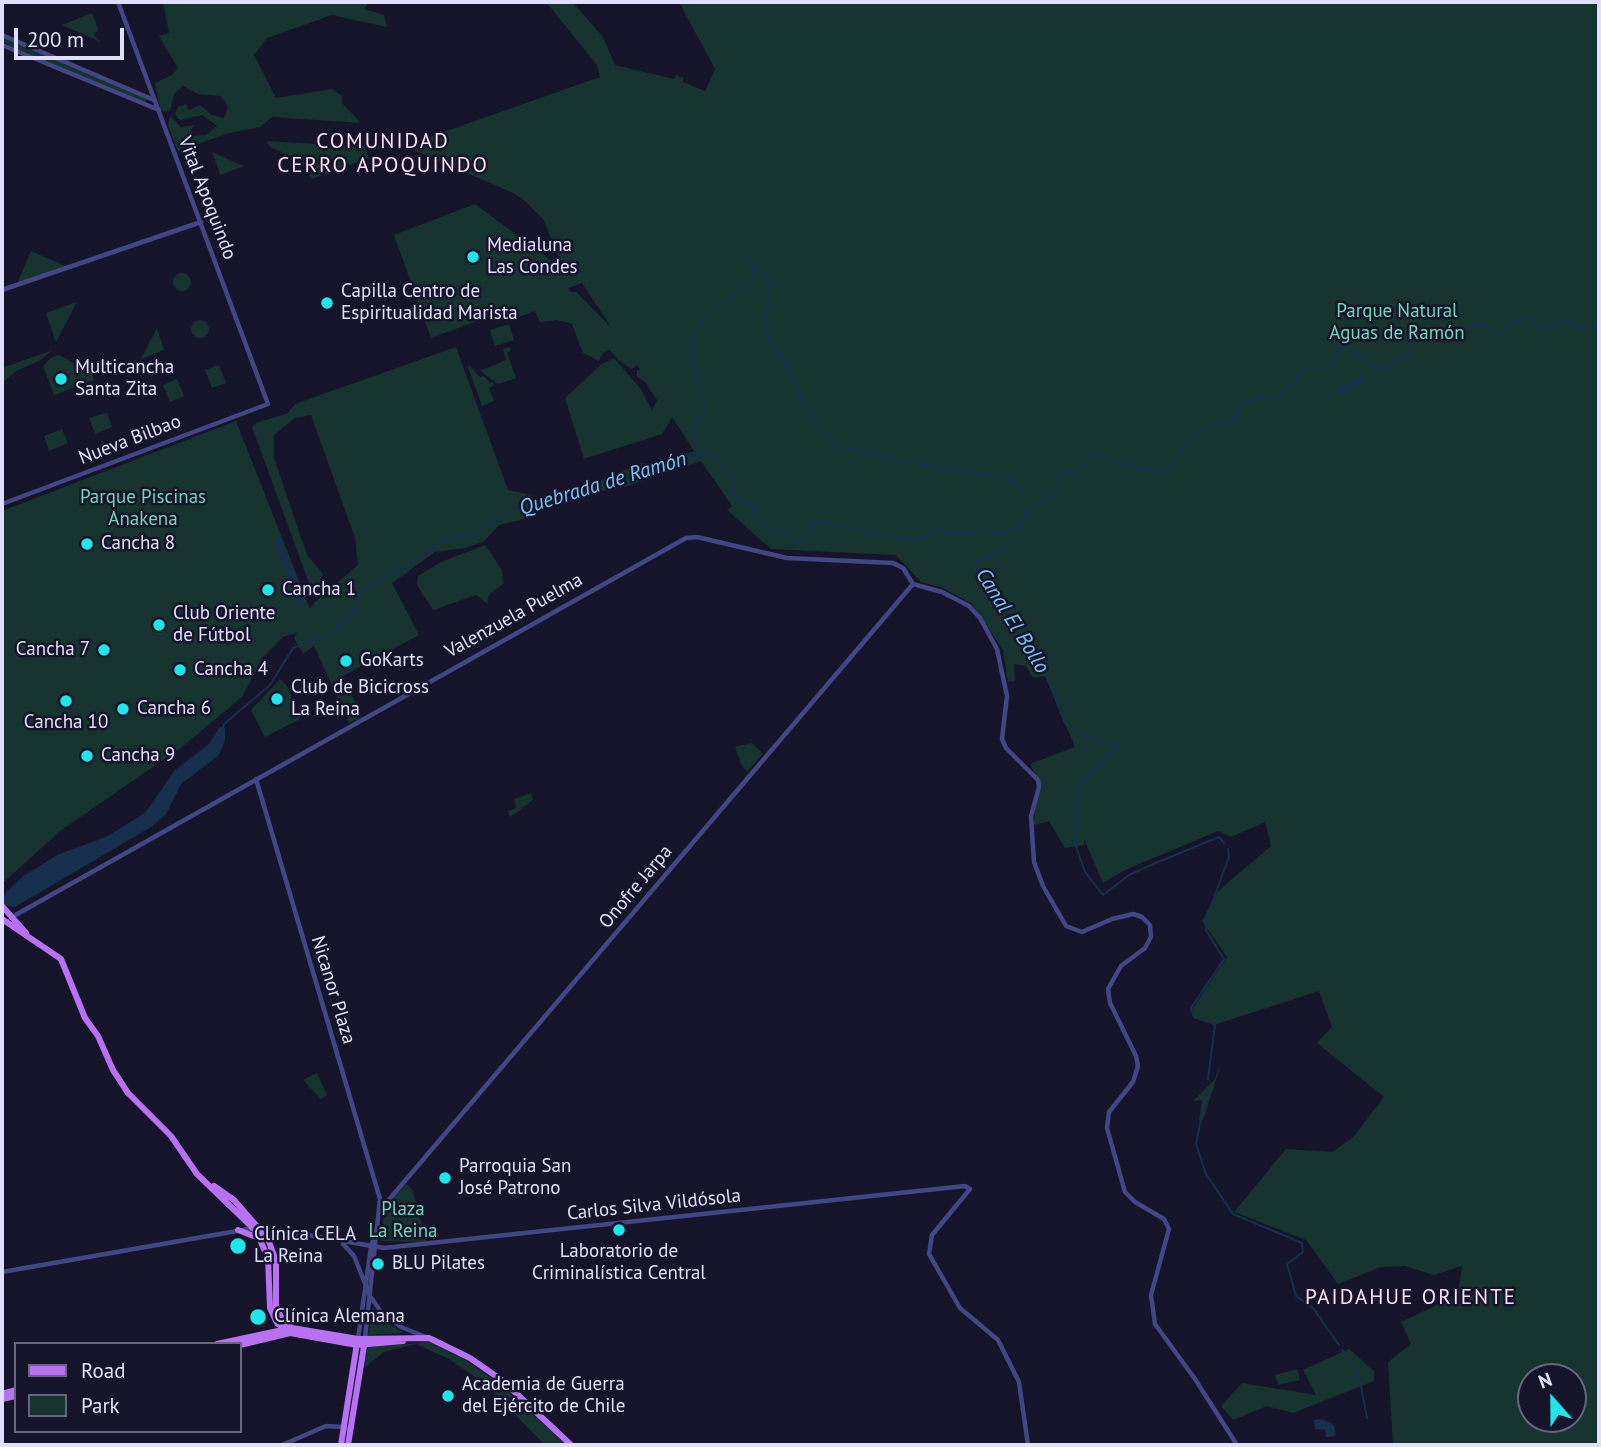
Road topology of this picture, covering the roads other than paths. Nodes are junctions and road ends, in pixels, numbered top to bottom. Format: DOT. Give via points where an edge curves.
graph roads {
  1 [pos="118,2"];
  2 [pos="2,35"];
  3 [pos="2,45"];
  4 [pos="155,100"];
  5 [pos="159,110"];
  6 [pos="201,222"];
  7 [pos="2,290"];
  8 [pos="268,404"];
  9 [pos="2,504"];
  10 [pos="913,584"];
  11 [pos="256,779"];
  12 [pos="3,907"];
  13 [pos="12,917"];
  14 [pos="3,921"];
  15 [pos="30,937"];
  16 [pos="381,1209"];
  17 [pos="257,1228"];
  18 [pos="239,1230"];
  19 [pos="262,1241"];
  20 [pos="340,1241"];
  21 [pos="374,1248"];
  22 [pos="2,1272"];
  23 [pos="366,1286"];
  24 [pos="370,1296"];
  25 [pos="270,1308"];
  26 [pos="289,1330"];
  27 [pos="270,1332"];
  28 [pos="429,1338"];
  29 [pos="226,1342"];
  30 [pos="361,1342"];
  31 [pos="242,1344"];
  32 [pos="347,1429"];
  33 [pos="282,1445"];
  34 [pos="341,1445"];
  35 [pos="348,1445"];
  36 [pos="571,1445"];
  37 [pos="1028,1445"];
  38 [pos="1237,1445"];
  1 -- 4 [label="street, Vital Apoquindo"];
  2 -- 4 [label="street"];
  3 -- 5 [label="street"];
  4 -- 5 [label="street, Vital Apoquindo"];
  5 -- 6 [label="street, Vital Apoquindo"];
  6 -- 7 [label="street"];
  6 -- 8 [label="street, Vital Apoquindo"];
  8 -- 9 [label="street, Nueva Bilbao"];
  10 -- 11 [label="street, Valenzuela Puelma" via="903,568 893,563 787,558 686,538"];
  10 -- 16 [label="street, Onofre Jarpa"];
  10 -- 38 [label="street" via="969,606 997,649 1007,695 1002,739 1038,779 1031,816 1034,862 1065,924 1073,932 1082,932 1133,914 1150,925 1151,937 1145,948 1121,966 1108,986 1110,1003 1138,1066 1133,1082 1108,1112 1107,1128 1125,1192 1164,1219 1169,1229 1152,1291 1155,1324"];
  11 -- 13 [label="street, Valenzuela Puelma"];
  11 -- 16 [label="street, Nicanor Plaza"];
  12 -- 13 [label="main road"];
  13 -- 14 [label="main road, Valenzuela Puelma"];
  13 -- 15 [label="main road"];
  14 -- 15 [label="main road"];
  15 -- 17 [label="main road" via="61,960 117,1077 171,1136 202,1179 228,1195"];
  16 -- 21 [label="street"];
  17 -- 18 [label="street, Carlos Silva Vildósola"];
  17 -- 19 [label="main road"];
  17 -- 20 [label="street, Carlos Silva Vildósola"];
  17 -- 26 [label="main road" via="275,1258 277,1309"];
  18 -- 19 [label="main road"];
  18 -- 22 [label="street, Carlos Silva Vildósola"];
  19 -- 25 [label="main road" via="269,1261"];
  20 -- 21 [label="street, Carlos Silva Vildósola"];
  20 -- 23 [label="street" via="354,1256"];
  21 -- 23 [label="street"];
  21 -- 24 [label="street"];
  21 -- 37 [label="street, Carlos Silva Vildósola" via="965,1186 970,1189 932,1234 929,1254 960,1308 998,1340 1019,1382"];
  23 -- 24 [label="street"];
  23 -- 30 [label="street"];
  24 -- 28 [label="street" via="390,1320"];
  24 -- 30 [label="street"];
  25 -- 26 [label="main road"];
  25 -- 27 [label="main road"];
  26 -- 27 [label="main road"];
  26 -- 30 [label="main road"];
  26 -- 31 [label="main road"];
  27 -- 29 [label="main road"];
  28 -- 30 [label="main road"];
  28 -- 36 [label="main road" via="503,1381"];
  30 -- 32 [label="main road"];
  32 -- 33 [label="street" via="326,1426"];
  32 -- 34 [label="main road"];
  32 -- 35 [label="main road"];
}
